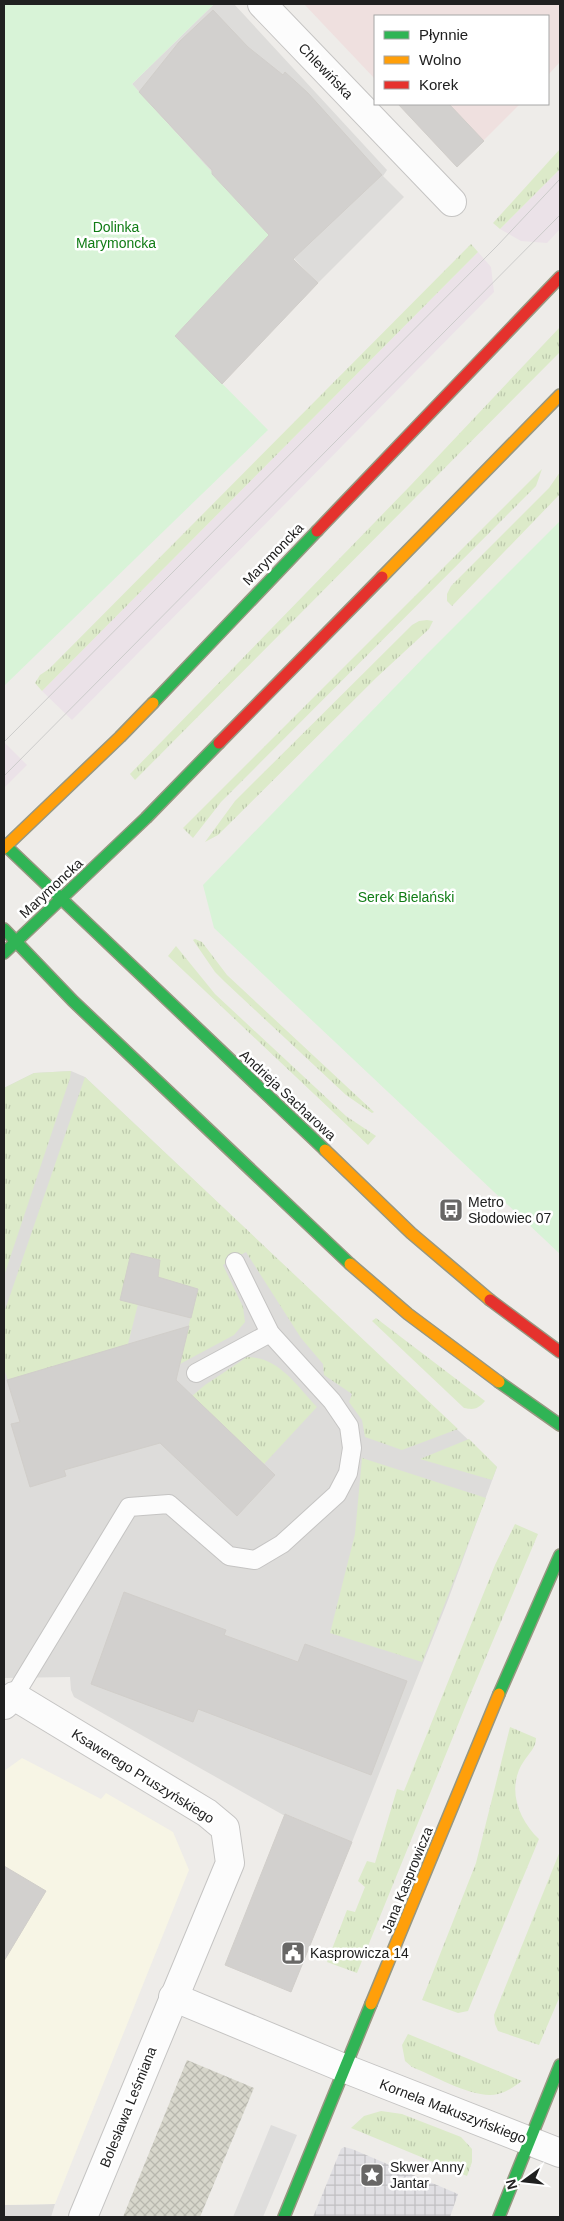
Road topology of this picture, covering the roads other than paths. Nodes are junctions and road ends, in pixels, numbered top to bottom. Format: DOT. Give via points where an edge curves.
graph roads {
  1 [pos="262,4"];
  2 [pos="452,202"];
  3 [pos="560,277"];
  4 [pos="560,395"];
  5 [pos="4,846"];
  6 [pos="61,900"];
  7 [pos="4,929"];
  8 [pos="16,942"];
  9 [pos="4,954"];
  10 [pos="235,1262"];
  11 [pos="270,1333"];
  12 [pos="560,1352"];
  13 [pos="196,1372"];
  14 [pos="560,1425"];
  15 [pos="560,1555"];
  16 [pos="9,1700"];
  17 [pos="174,1997"];
  18 [pos="560,2065"];
  19 [pos="346,2069"];
  20 [pos="531,2140"];
  21 [pos="560,2153"];
  22 [pos="83,2217"];
  23 [pos="284,2217"];
  24 [pos="499,2217"];
  1 -- 2 [label="street, Chlewińska"];
  3 -- 5 [label="street, Marymoncka" via="120,737"];
  4 -- 6 [label="street, Marymoncka" via="146,818"];
  5 -- 6 [label="street, Andrieja Sacharowa"];
  6 -- 8 [label="street, Marymoncka"];
  6 -- 12 [label="street, Andrieja Sacharowa" via="425,1246 521,1325"];
  7 -- 8 [label="street"];
  8 -- 9 [label="street, Marymoncka"];
  8 -- 14 [label="street" via="73,1001 366,1279"];
  10 -- 11 [label="lane"];
  11 -- 13 [label="lane"];
  11 -- 16 [label="lane" via="332,1401 349,1426 352,1448 348,1473 337,1494 282,1544 255,1560 229,1556 169,1504 129,1507"];
  15 -- 19 [label="street, Jana Kasprowicza" via="492,1710"];
  16 -- 17 [label="street, Ksawerego Pruszyńskiego" via="207,1813 224,1828 230,1863"];
  17 -- 19 [label="street"];
  17 -- 22 [label="street, Bolesława Leśmiana"];
  18 -- 20 [label="street"];
  19 -- 20 [label="street, Kornela Makuszyńskiego"];
  19 -- 23 [label="street, Jana Kasprowicza"];
  20 -- 21 [label="street, Kornela Makuszyńskiego"];
  20 -- 24 [label="street"];
}
